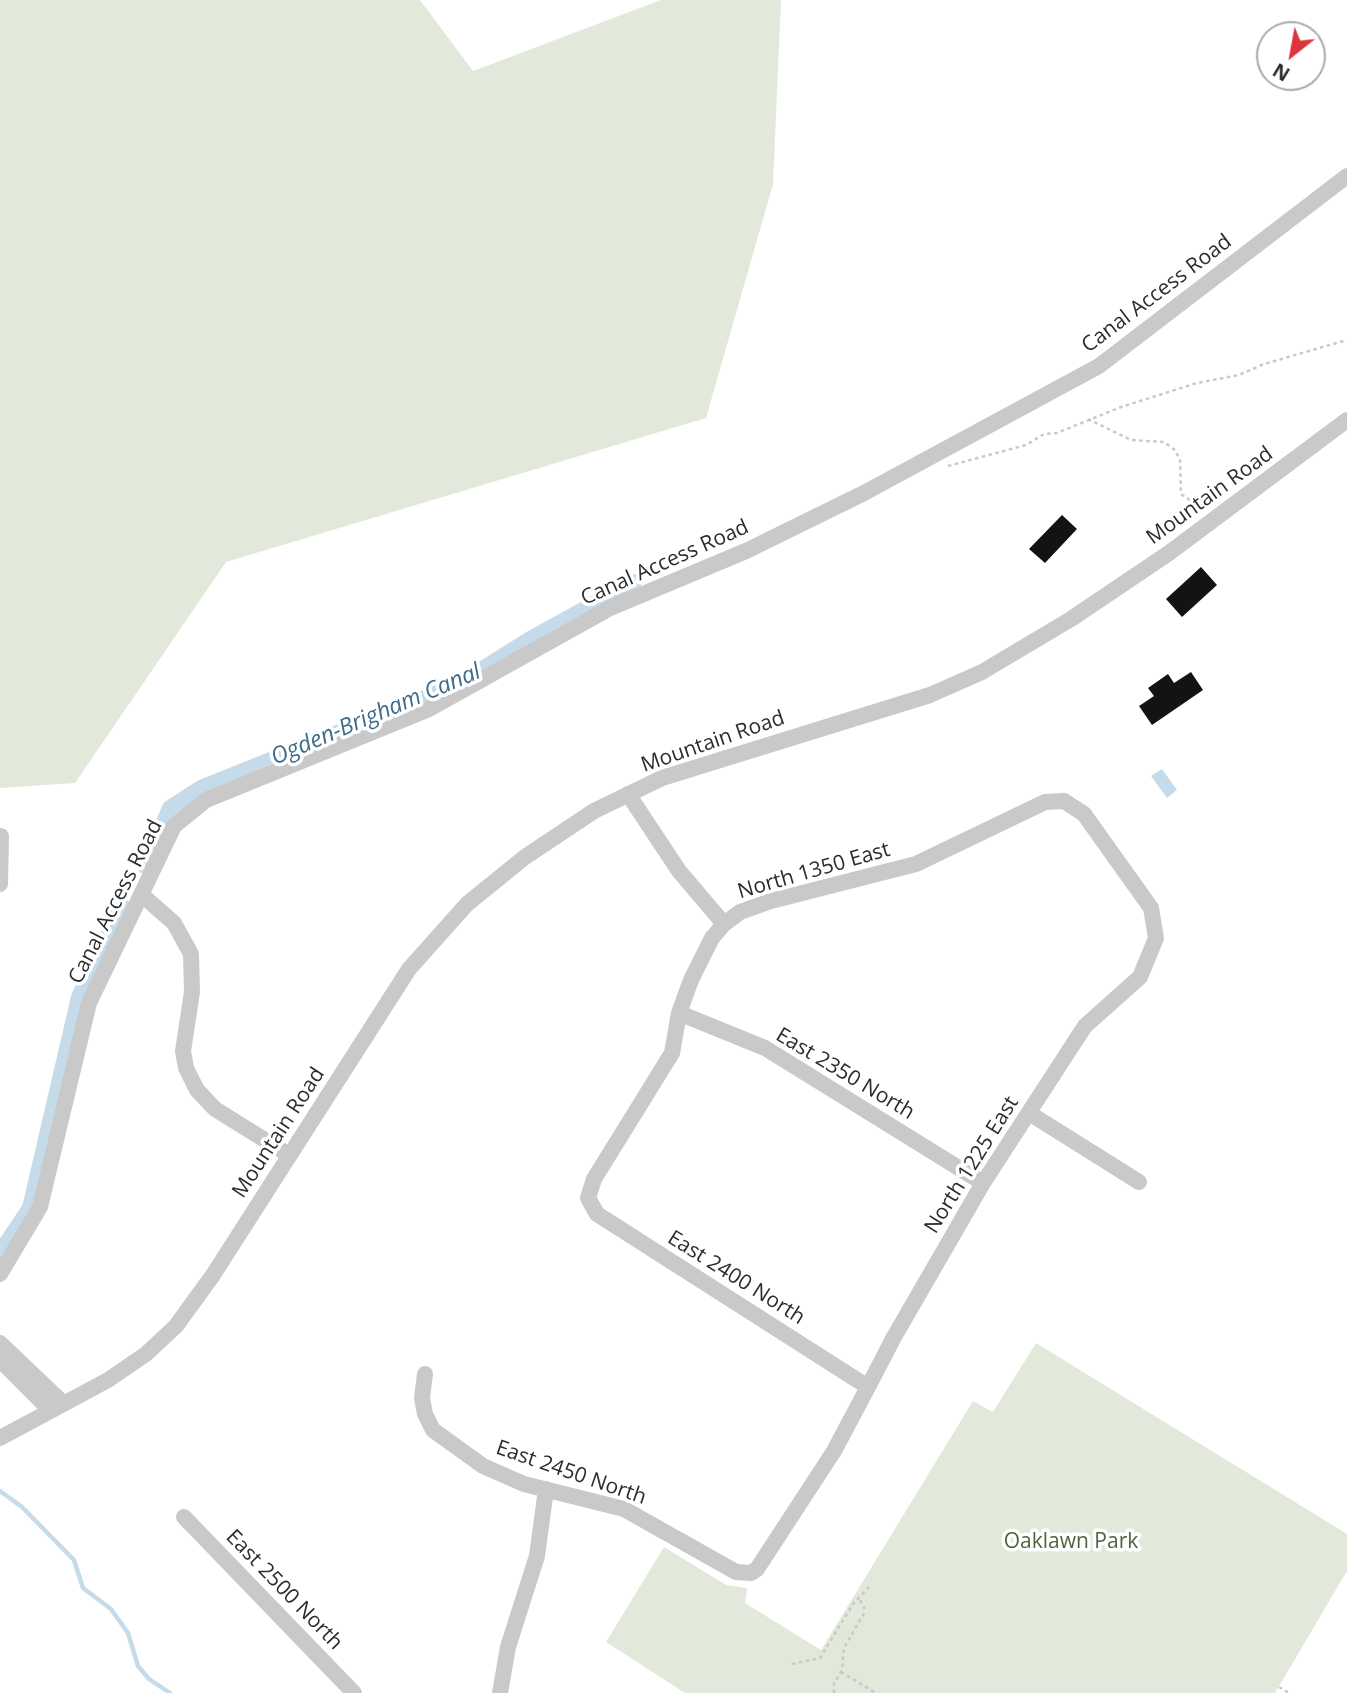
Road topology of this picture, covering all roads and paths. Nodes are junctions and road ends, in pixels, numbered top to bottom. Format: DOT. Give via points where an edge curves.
graph roads {
  1 [pos="1347,176"];
  2 [pos="1347,340"];
  3 [pos="1087,419"];
  4 [pos="1347,420"];
  5 [pos="935,455"];
  6 [pos="1223,513"];
  7 [pos="628,794"];
  8 [pos="1045,802"];
  9 [pos="1,836"];
  10 [pos="0,884"];
  11 [pos="142,895"];
  12 [pos="724,924"];
  13 [pos="679,1013"];
  14 [pos="1029,1113"];
  15 [pos="289,1155"];
  16 [pos="1139,1182"];
  17 [pos="983,1183"];
  18 [pos="588,1198"];
  19 [pos="0,1274"];
  20 [pos="0,1343"];
  21 [pos="0,1360"];
  22 [pos="425,1374"];
  23 [pos="868,1387"];
  24 [pos="57,1406"];
  25 [pos="0,1438"];
  26 [pos="546,1489"];
  27 [pos="184,1517"];
  28 [pos="751,1573"];
  29 [pos="870,1586"];
  30 [pos="859,1600"];
  31 [pos="792,1664"];
  32 [pos="841,1672"];
  33 [pos="1279,1688"];
  34 [pos="354,1693"];
  35 [pos="500,1693"];
  36 [pos="834,1693"];
  37 [pos="876,1693"];
  38 [pos="1289,1693"];
  1 -- 5 [label="street, Canal Access Road" via="1099,366"];
  2 -- 3 [label="path"];
  3 -- 5 [label="path" via="953,467"];
  3 -- 6 [label="path" via="1131,440 1164,442 1180,460 1181,495 1194,503 1209,503"];
  4 -- 6 [label="street, Mountain Road"];
  5 -- 11 [label="street, Canal Access Road" via="746,551 610,607 429,709 206,800 174,826"];
  6 -- 7 [label="street, Mountain Road" via="1071,620 982,672 930,695 719,758"];
  7 -- 12 [label="street" via="679,871"];
  7 -- 15 [label="street, Mountain Road" via="525,857 437,935 409,969"];
  8 -- 12 [label="street, North 1350 East" via="916,864 771,901 740,912"];
  8 -- 14 [label="street, North 1225 East" via="1063,801 1084,814 1152,908 1156,938 1140,976 1085,1026"];
  9 -- 10 [label="street"];
  11 -- 15 [label="street" via="174,923 191,954 192,992 183,1051 197,1090 215,1109"];
  11 -- 19 [label="street, Canal Access Road" via="89,1003 40,1207"];
  12 -- 13 [label="street, North 1350 East" via="701,956"];
  13 -- 17 [label="street, East 2350 North" via="765,1048"];
  13 -- 18 [label="street, North 1350 East" via="672,1053 594,1179"];
  14 -- 16 [label="street"];
  14 -- 17 [label="street, North 1225 East"];
  15 -- 24 [label="street, Mountain Road" via="176,1326 108,1380"];
  17 -- 23 [label="street, North 1225 East"];
  18 -- 23 [label="street, East 2400 North" via="597,1214"];
  20 -- 24 [label="street"];
  21 -- 24 [label="street"];
  22 -- 26 [label="street, East 2450 North" via="422,1398 433,1430 483,1466"];
  23 -- 28 [label="street, North 1225 East" via="819,1475 768,1556"];
  24 -- 25 [label="street, Mountain Road"];
  26 -- 28 [label="street, East 2450 North" via="624,1509 724,1567"];
  26 -- 35 [label="street" via="537,1556 508,1647"];
  27 -- 34 [label="street, East 2500 North"];
  29 -- 30 [label="path"];
  30 -- 31 [label="path" via="820,1658"];
  30 -- 32 [label="path" via="864,1613 844,1648"];
  32 -- 36 [label="path"];
  32 -- 37 [label="path"];
  33 -- 38 [label="path"];
}
